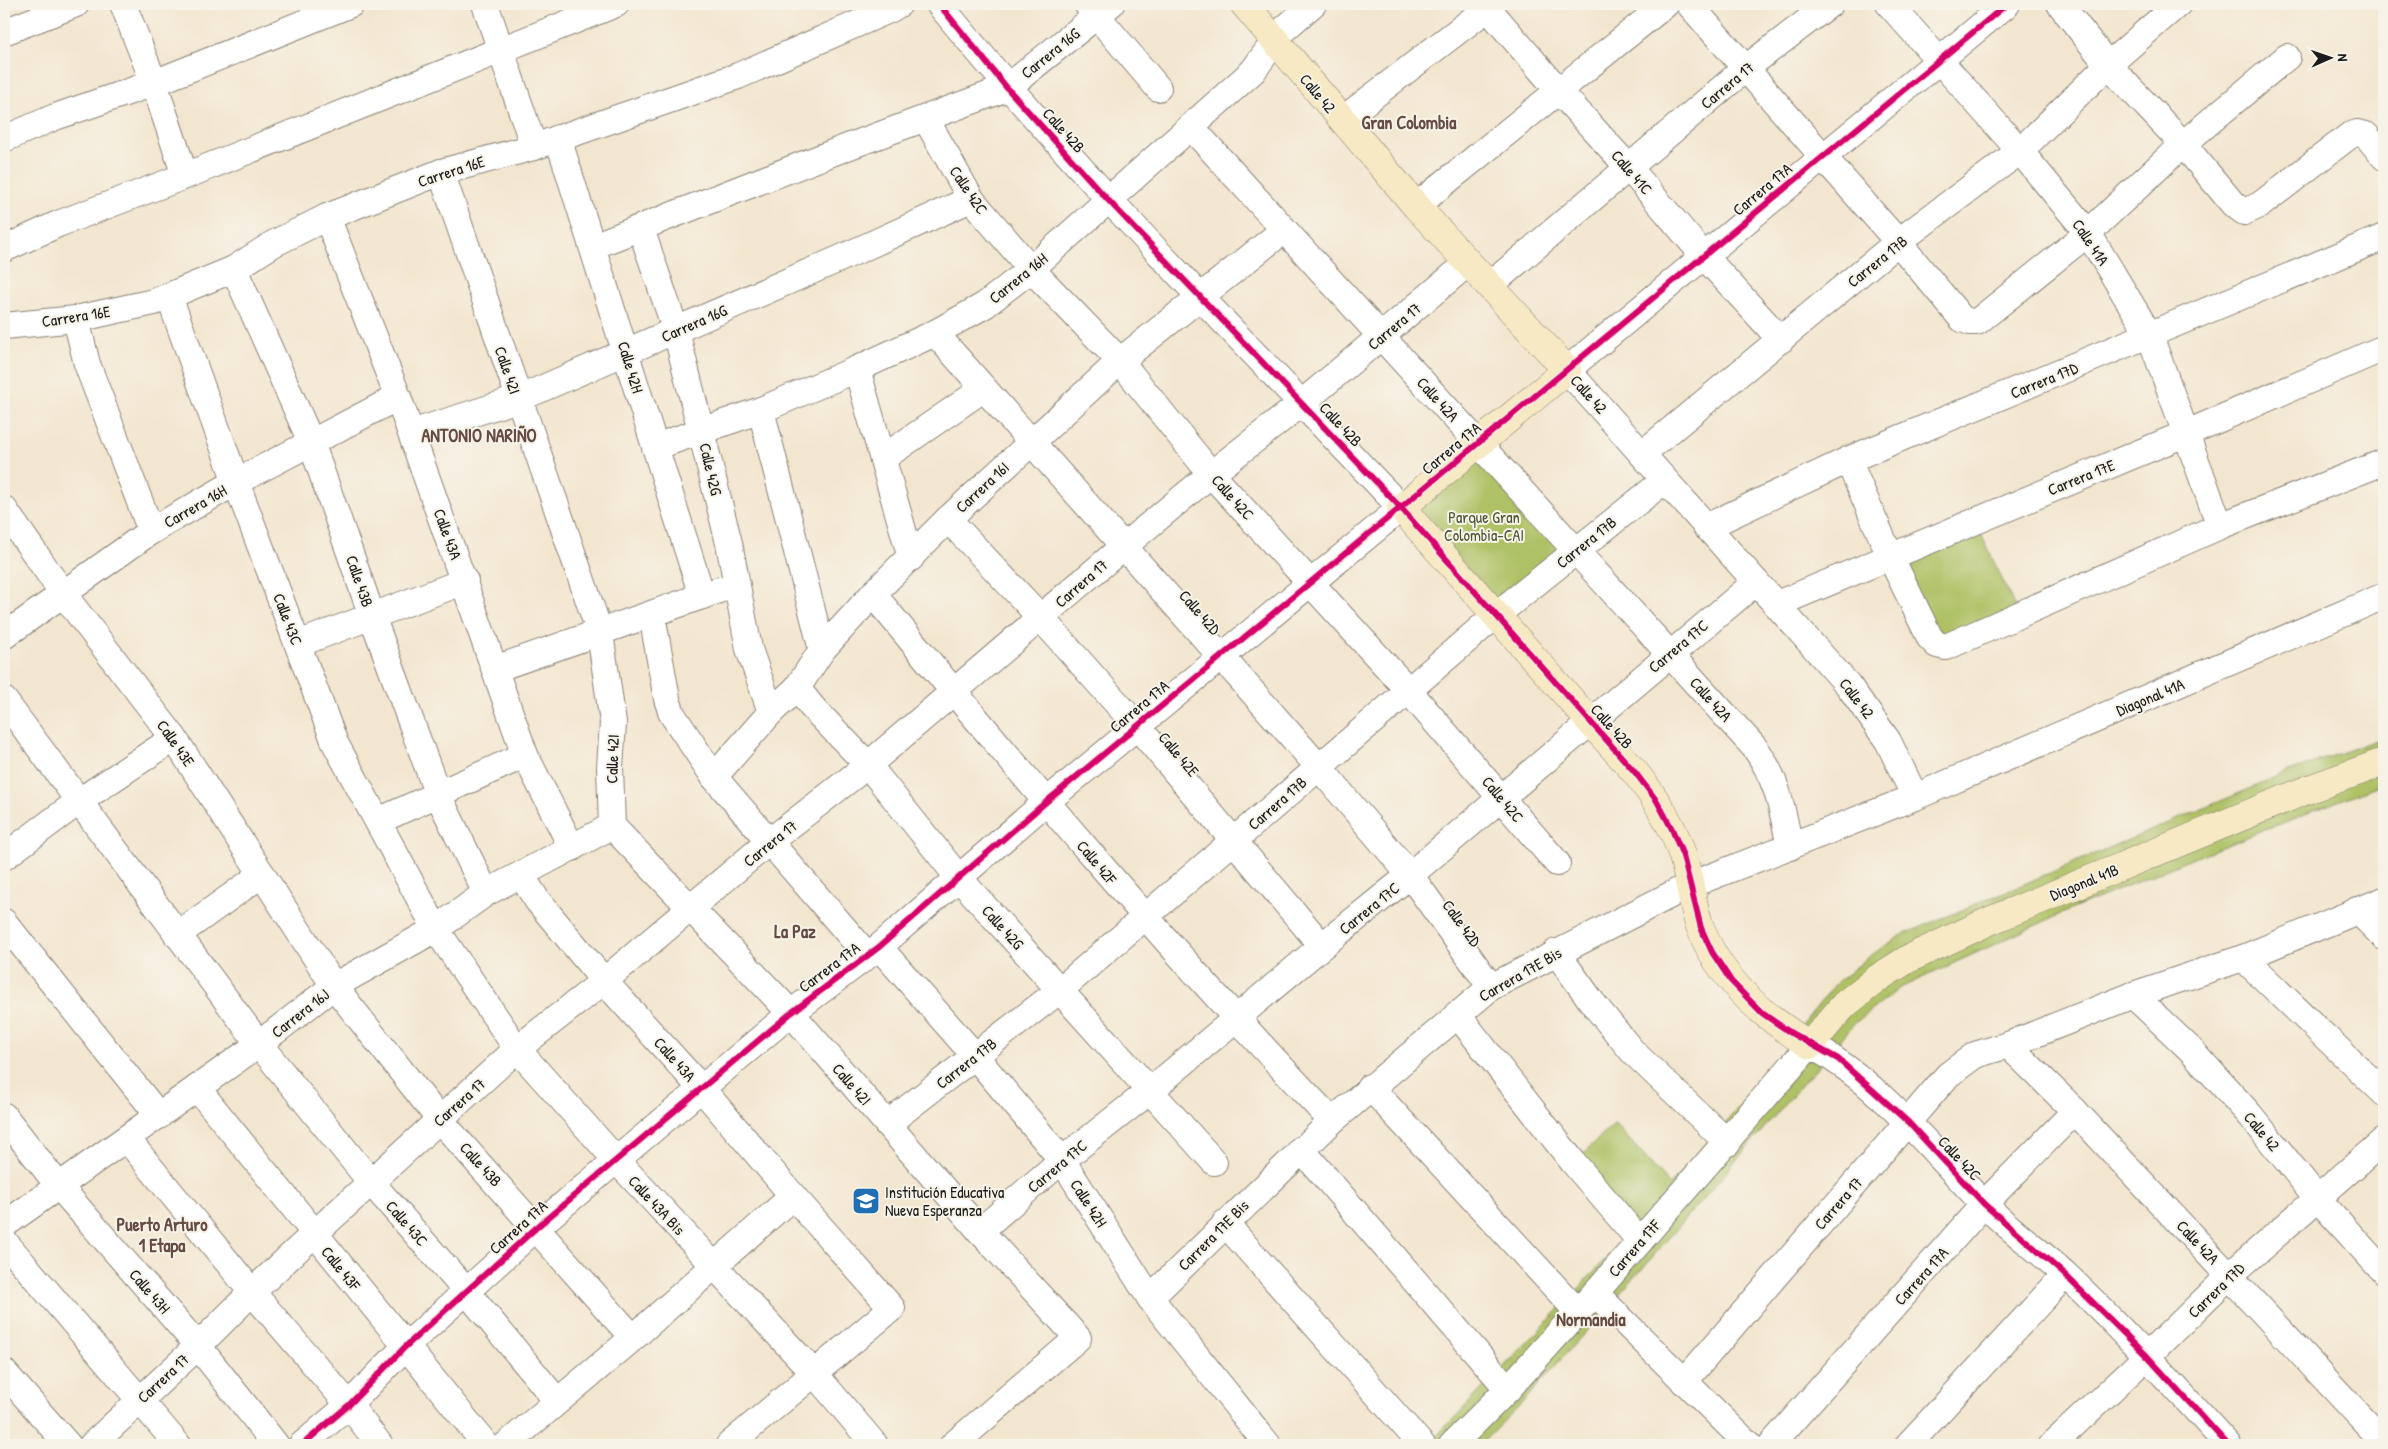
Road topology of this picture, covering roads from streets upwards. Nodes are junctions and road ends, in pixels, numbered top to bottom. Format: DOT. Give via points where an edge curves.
graph roads {
  1 [pos="76,4"];
  2 [pos="123,4"];
  3 [pos="351,4"];
  4 [pos="485,4"];
  5 [pos="616,4"];
  6 [pos="899,4"];
  7 [pos="939,4"];
  8 [pos="1244,4"];
  9 [pos="1313,4"];
  10 [pos="1666,4"];
  11 [pos="1690,4"];
  12 [pos="1830,4"];
  13 [pos="1889,4"];
  14 [pos="2007,4"];
  15 [pos="2060,4"];
  16 [pos="2178,4"];
  17 [pos="1488,5"];
  18 [pos="1098,8"];
  19 [pos="4,32"];
  20 [pos="1274,40"];
  21 [pos="500,50"];
  22 [pos="2287,57"];
  23 [pos="1939,60"];
  24 [pos="2108,65"];
  25 [pos="1746,68"];
  26 [pos="154,83"];
  27 [pos="1007,88"];
  28 [pos="1158,88"];
  29 [pos="1559,91"];
  30 [pos="926,119"];
  31 [pos="1342,120"];
  32 [pos="1191,127"];
  33 [pos="4,139"];
  34 [pos="546,143"];
  35 [pos="2183,144"];
  36 [pos="2020,151"];
  37 [pos="1824,156"];
  38 [pos="2384,157"];
  39 [pos="1630,168"];
  40 [pos="441,172"];
  41 [pos="185,176"];
  42 [pos="971,199"];
  43 [pos="1108,200"];
  44 [pos="1416,206"];
  45 [pos="327,217"];
  46 [pos="640,229"];
  47 [pos="1284,230"];
  48 [pos="2088,233"];
  49 [pos="2384,237"];
  50 [pos="1898,242"];
  51 [pos="593,246"];
  52 [pos="4,249"];
  53 [pos="1704,256"];
  54 [pos="1468,263"];
  55 [pos="234,269"];
  56 [pos="1031,269"];
  57 [pos="1490,286"];
  58 [pos="169,296"];
  59 [pos="1200,296"];
  60 [pos="76,319"];
  61 [pos="4,326"];
  62 [pos="676,331"];
  63 [pos="935,333"];
  64 [pos="2150,336"];
  65 [pos="1382,337"];
  66 [pos="1780,340"];
  67 [pos="2384,348"];
  68 [pos="627,353"];
  69 [pos="1120,361"];
  70 [pos="857,369"];
  71 [pos="1567,370"];
  72 [pos="983,390"];
  73 [pos="398,397"];
  74 [pos="518,399"];
  75 [pos="1302,403"];
  76 [pos="761,410"];
  77 [pos="702,430"];
  78 [pos="411,433"];
  79 [pos="2187,433"];
  80 [pos="1032,441"];
  81 [pos="311,442"];
  82 [pos="1478,444"];
  83 [pos="654,447"];
  84 [pos="1642,454"];
  85 [pos="883,458"];
  86 [pos="1848,460"];
  87 [pos="2384,462"];
  88 [pos="1211,474"];
  89 [pos="1665,480"];
  90 [pos="236,482"];
  91 [pos="1401,508"];
  92 [pos="4,509"];
  93 [pos="948,519"];
  94 [pos="2220,526"];
  95 [pos="1706,527"];
  96 [pos="151,532"];
  97 [pos="1124,546"];
  98 [pos="1575,551"];
  99 [pos="1890,556"];
  100 [pos="911,558"];
  101 [pos="464,580"];
  102 [pos="1756,582"];
  103 [pos="736,584"];
  104 [pos="1310,584"];
  105 [pos="873,594"];
  106 [pos="64,595"];
  107 [pos="702,596"];
  108 [pos="2384,596"];
  109 [pos="1777,604"];
  110 [pos="652,615"];
  111 [pos="1496,615"];
  112 [pos="372,616"];
  113 [pos="1041,618"];
  114 [pos="600,633"];
  115 [pos="4,636"];
  116 [pos="298,644"];
  117 [pos="822,650"];
  118 [pos="1669,654"];
  119 [pos="1220,657"];
  120 [pos="495,669"];
  121 [pos="797,688"];
  122 [pos="1408,690"];
  123 [pos="954,692"];
  124 [pos="4,700"];
  125 [pos="772,712"];
  126 [pos="1589,721"];
  127 [pos="1137,726"];
  128 [pos="174,738"];
  129 [pos="525,755"];
  130 [pos="2384,762"];
  131 [pos="868,766"];
  132 [pos="1318,766"];
  133 [pos="714,777"];
  134 [pos="438,795"];
  135 [pos="1501,797"];
  136 [pos="1916,797"];
  137 [pos="78,802"];
  138 [pos="1046,802"];
  139 [pos="378,821"];
  140 [pos="612,826"];
  141 [pos="770,841"];
  142 [pos="1233,841"];
  143 [pos="1790,847"];
  144 [pos="572,848"];
  145 [pos="4,857"];
  146 [pos="1556,863"];
  147 [pos="262,874"];
  148 [pos="521,875"];
  149 [pos="1410,875"];
  150 [pos="958,877"];
  151 [pos="1690,885"];
  152 [pos="486,894"];
  153 [pos="2384,900"];
  154 [pos="691,908"];
  155 [pos="2358,910"];
  156 [pos="1144,918"];
  157 [pos="4,922"];
  158 [pos="436,929"];
  159 [pos="177,935"];
  160 [pos="2384,937"];
  161 [pos="1322,946"];
  162 [pos="873,951"];
  163 [pos="1556,952"];
  164 [pos="2243,958"];
  165 [pos="604,982"];
  166 [pos="334,986"];
  167 [pos="1491,987"];
  168 [pos="1060,990"];
  169 [pos="2133,995"];
  170 [pos="790,1013"];
  171 [pos="1457,1014"];
  172 [pos="1234,1019"];
  173 [pos="259,1044"];
  174 [pos="1810,1044"];
  175 [pos="2008,1045"];
  176 [pos="517,1049"];
  177 [pos="975,1056"];
  178 [pos="1370,1087"];
  179 [pos="197,1088"];
  180 [pos="702,1089"];
  181 [pos="1151,1090"];
  182 [pos="2384,1093"];
  183 [pos="2075,1111"];
  184 [pos="4,1116"];
  185 [pos="159,1116"];
  186 [pos="440,1120"];
  187 [pos="1332,1120"];
  188 [pos="1908,1122"];
  189 [pos="887,1124"];
  190 [pos="127,1139"];
  191 [pos="2384,1140"];
  192 [pos="1728,1143"];
  193 [pos="1301,1149"];
  194 [pos="1062,1160"];
  195 [pos="617,1161"];
  196 [pos="1214,1162"];
  197 [pos="370,1181"];
  198 [pos="58,1186"];
  199 [pos="793,1196"];
  200 [pos="2318,1199"];
  201 [pos="1984,1204"];
  202 [pos="1225,1223"];
  203 [pos="4,1225"];
  204 [pos="537,1227"];
  205 [pos="980,1230"];
  206 [pos="314,1234"];
  207 [pos="4,1241"];
  208 [pos="1640,1241"];
  209 [pos="714,1266"];
  210 [pos="2384,1272"];
  211 [pos="2065,1274"];
  212 [pos="2229,1276"];
  213 [pos="252,1292"];
  214 [pos="467,1292"];
  215 [pos="1150,1298"];
  216 [pos="1587,1303"];
  217 [pos="633,1338"];
  218 [pos="198,1346"];
  219 [pos="405,1347"];
  220 [pos="2148,1356"];
  221 [pos="4,1372"];
  222 [pos="814,1373"];
  223 [pos="1684,1382"];
  224 [pos="1508,1389"];
  225 [pos="140,1400"];
  226 [pos="557,1401"];
  227 [pos="349,1405"];
  228 [pos="2064,1441"];
  229 [pos="2384,1442"];
  230 [pos="68,1445"];
  231 [pos="92,1445"];
  232 [pos="178,1445"];
  233 [pos="276,1445"];
  234 [pos="302,1445"];
  235 [pos="380,1445"];
  236 [pos="486,1445"];
  237 [pos="506,1445"];
  238 [pos="729,1445"];
  239 [pos="875,1445"];
  240 [pos="953,1445"];
  241 [pos="1268,1445"];
  242 [pos="1422,1445"];
  243 [pos="1452,1445"];
  244 [pos="1749,1445"];
  245 [pos="1771,1445"];
  246 [pos="1908,1445"];
  247 [pos="2228,1445"];
  1 -- 19 [label="street"];
  2 -- 26 [label="street"];
  3 -- 26 [label="street"];
  4 -- 21 [label="street, Calle 42H"];
  5 -- 21 [label="street"];
  6 -- 34 [label="street, Carrera 16E" via="738,76"];
  7 -- 27 [label="street, Calle 42B"];
  8 -- 20 [label="street, Calle 42"];
  9 -- 20 [label="street, Carrera 16H"];
  10 -- 29 [label="street"];
  11 -- 25 [label="street"];
  12 -- 25 [label="street, Carrera 17"];
  13 -- 23 [label="street, Calle 41A"];
  14 -- 23 [label="street, Carrera 17A"];
  15 -- 24 [label="street"];
  16 -- 24 [label="street, Carrera 17B"];
  17 -- 29 [label="street, Calle 41C"];
  17 -- 31 [label="street"];
  18 -- 27 [label="street, Carrera 16G"];
  18 -- 28 [label="street"];
  20 -- 31 [label="street, Calle 42"];
  20 -- 32 [label="street, Carrera 16H" via="1253,71"];
  21 -- 34 [label="street, Calle 42H"];
  21 -- 41 [label="street"];
  22 -- 35 [label="street"];
  23 -- 36 [label="street, Calle 41A"];
  23 -- 37 [label="street, Carrera 17A"];
  24 -- 35 [label="street"];
  24 -- 36 [label="street, Carrera 17B"];
  25 -- 37 [label="street"];
  25 -- 39 [label="street, Carrera 17"];
  26 -- 33 [label="street" via="55,117"];
  26 -- 41 [label="street"];
  27 -- 30 [label="street, Carrera 16G"];
  27 -- 43 [label="street, Calle 42B"];
  29 -- 39 [label="street, Calle 41C"];
  29 -- 44 [label="street"];
  30 -- 42 [label="street, Calle 42C"];
  30 -- 46 [label="street, Carrera 16G"];
  31 -- 44 [label="street, Calle 42"];
  32 -- 43 [label="street, Carrera 16H"];
  32 -- 47 [label="street, Calle 42A"];
  34 -- 40 [label="street, Carrera 16E"];
  34 -- 51 [label="street, Calle 42H"];
  35 -- 38 [label="street" via="2233,204 2244,212 2260,205 2349,136 2357,133 2366,136"];
  35 -- 48 [label="street"];
  36 -- 48 [label="street, Calle 41A"];
  36 -- 50 [label="street, Carrera 17B"];
  37 -- 50 [label="street"];
  37 -- 53 [label="street, Carrera 17A"];
  39 -- 53 [label="street, Calle 41C"];
  39 -- 57 [label="street, Carrera 17"];
  40 -- 45 [label="street, Carrera 16E"];
  40 -- 74 [label="street, Calle 42I"];
  41 -- 52 [label="street" via="58,224"];
  42 -- 56 [label="street, Calle 42C"];
  42 -- 62 [label="street, Carrera 16G"];
  43 -- 56 [label="street, Carrera 16H"];
  43 -- 59 [label="street, Calle 42B"];
  44 -- 54 [label="street, Calle 42"];
  45 -- 55 [label="street, Carrera 16E" via="273,244"];
  45 -- 73 [label="street, Calle 43A"];
  46 -- 51 [label="street, Carrera 16G"];
  46 -- 62 [label="street, Calle 42G"];
  47 -- 59 [label="street, Carrera 16I"];
  47 -- 65 [label="street, Calle 42A"];
  48 -- 50 [label="street" via="1977,322 1962,319"];
  48 -- 64 [label="street, Calle 41A"];
  49 -- 64 [label="street, Carrera 17D"];
  50 -- 66 [label="street, Carrera 17B"];
  51 -- 68 [label="street, Calle 42H"];
  53 -- 66 [label="street, Calle 41C"];
  53 -- 71 [label="street, Carrera 17A"];
  54 -- 57 [label="street, Calle 42"];
  54 -- 65 [label="street, Carrera 17"];
  55 -- 58 [label="street, Carrera 16E"];
  55 -- 81 [label="street, Calle 43B"];
  56 -- 63 [label="street, Carrera 16H" via="985,305"];
  56 -- 69 [label="street, Calle 42C"];
  57 -- 71 [label="street, Calle 42"];
  58 -- 60 [label="street, Carrera 16E"];
  58 -- 90 [label="street, Calle 43C"];
  59 -- 69 [label="street, Carrera 16I"];
  59 -- 75 [label="street, Calle 42B"];
  60 -- 61 [label="street, Carrera 16E"];
  60 -- 96 [label="street" via="87,364"];
  62 -- 68 [label="street, Carrera 16G"];
  62 -- 77 [label="street, Calle 42G"];
  63 -- 70 [label="street, Carrera 16H"];
  63 -- 72 [label="street, Calle 42D"];
  64 -- 79 [label="street, Calle 41A"];
  64 -- 86 [label="street, Carrera 17D"];
  65 -- 75 [label="street, Carrera 17"];
  65 -- 82 [label="street, Calle 42A"];
  66 -- 84 [label="street, Carrera 17B"];
  67 -- 79 [label="street, Carrera 17E"];
  68 -- 74 [label="street, Carrera 16G"];
  68 -- 83 [label="street, Calle 42H"];
  69 -- 80 [label="street, Carrera 16I"];
  69 -- 88 [label="street, Calle 42C"];
  70 -- 76 [label="street, Carrera 16H"];
  70 -- 85 [label="street"];
  71 -- 82 [label="street, Carrera 17A"];
  71 -- 84 [label="street, Calle 42"];
  72 -- 80 [label="street, Calle 42D"];
  72 -- 85 [label="street"];
  73 -- 78 [label="street, Calle 43A"];
  73 -- 81 [label="street, Carrera 16H"];
  74 -- 78 [label="street, Carrera 16G"];
  74 -- 114 [label="street, Calle 42I"];
  75 -- 88 [label="street, Carrera 17"];
  75 -- 91 [label="street, Calle 42B"];
  76 -- 77 [label="street, Carrera 16H"];
  76 -- 117 [label="street"];
  77 -- 83 [label="street, Carrera 16H"];
  77 -- 103 [label="street, Calle 42G"];
  78 -- 101 [label="street, Calle 43A"];
  79 -- 94 [label="street, Calle 41A"];
  79 -- 99 [label="street, Carrera 17E"];
  80 -- 93 [label="street, Carrera 16I"];
  80 -- 97 [label="street, Calle 42D"];
  81 -- 90 [label="street, Carrera 16H"];
  81 -- 112 [label="street, Calle 43B"];
  82 -- 91 [label="street, Carrera 17A"];
  82 -- 98 [label="street, Calle 42A"];
  83 -- 107 [label="street, Calle 42H"];
  84 -- 89 [label="street, Calle 42"];
  85 -- 100 [label="street"];
  86 -- 95 [label="street, Carrera 17D"];
  86 -- 99 [label="street"];
  87 -- 94 [label="street"];
  88 -- 97 [label="street, Carrera 17"];
  88 -- 104 [label="street, Calle 42C"];
  89 -- 95 [label="street, Calle 42"];
  89 -- 98 [label="street, Carrera 17B"];
  90 -- 96 [label="street, Carrera 16H"];
  90 -- 116 [label="street, Calle 43C"];
  91 -- 104 [label="street, Carrera 17A"];
  91 -- 111 [label="street, Calle 42B"];
  92 -- 106 [label="street, Calle 43E"];
  93 -- 100 [label="street, Carrera 16I"];
  93 -- 113 [label="street, Calle 42E"];
  94 -- 99 [label="street" via="1946,647 1937,645 1930,638"];
  95 -- 102 [label="street, Calle 42"];
  96 -- 106 [label="street, Carrera 16H"];
  97 -- 113 [label="street, Carrera 17"];
  97 -- 119 [label="street, Calle 42D"];
  98 -- 111 [label="street, Carrera 17B"];
  98 -- 118 [label="street, Calle 42A"];
  99 -- 109 [label="street, Carrera 17E"];
  100 -- 105 [label="street, Carrera 16I"];
  101 -- 112 [label="street"];
  101 -- 120 [label="street, Calle 43A"];
  102 -- 109 [label="street, Calle 42"];
  102 -- 118 [label="street, Carrera 17C"];
  103 -- 107 [label="street"];
  103 -- 125 [label="street, Calle 42G" via="749,649"];
  104 -- 119 [label="street, Carrera 17A"];
  104 -- 122 [label="street, Calle 42C"];
  105 -- 117 [label="street, Carrera 16I"];
  105 -- 123 [label="street, Calle 42F"];
  106 -- 115 [label="street, Carrera 16H"];
  106 -- 128 [label="street, Calle 43E"];
  107 -- 110 [label="street"];
  108 -- 136 [label="street, Diagonal 41A"];
  109 -- 136 [label="street, Calle 42" via="1848,685 1888,741"];
  110 -- 114 [label="street"];
  110 -- 133 [label="street, Calle 42H" via="672,714"];
  111 -- 122 [label="street, Carrera 17B"];
  111 -- 126 [label="street, Calle 42B"];
  112 -- 116 [label="street"];
  112 -- 134 [label="street, Calle 43B"];
  113 -- 123 [label="street, Carrera 17"];
  113 -- 127 [label="street, Calle 42E"];
  114 -- 120 [label="street"];
  114 -- 140 [label="street, Calle 42I" via="613,723 610,767"];
  116 -- 139 [label="street, Calle 43C" via="335,743"];
  117 -- 121 [label="street, Carrera 16I"];
  118 -- 126 [label="street, Carrera 17C"];
  118 -- 143 [label="street, Calle 42A" via="1768,766 1777,788"];
  119 -- 127 [label="street, Carrera 17A"];
  119 -- 132 [label="street, Calle 42D"];
  120 -- 129 [label="street, Calle 43A"];
  121 -- 125 [label="street, Carrera 16I"];
  121 -- 131 [label="street, Calle 42G"];
  122 -- 132 [label="street, Carrera 17B"];
  122 -- 135 [label="street, Calle 42C"];
  123 -- 131 [label="street, Carrera 17"];
  123 -- 138 [label="street, Calle 42F"];
  124 -- 137 [label="street"];
  125 -- 133 [label="street, Carrera 16I"];
  126 -- 135 [label="street, Carrera 17C"];
  126 -- 151 [label="street, Calle 42B" via="1657,801 1683,856"];
  127 -- 138 [label="street, Carrera 17A"];
  127 -- 142 [label="street, Calle 42E"];
  128 -- 137 [label="street"];
  128 -- 147 [label="street, Calle 43E"];
  129 -- 134 [label="street"];
  129 -- 144 [label="street, Calle 43A"];
  130 -- 174 [label="street, Diagonal 41B" via="2309,789 2015,910 1908,959 1844,1005"];
  131 -- 141 [label="street, Carrera 17"];
  131 -- 150 [label="street, Calle 42G"];
  132 -- 142 [label="street, Carrera 17B"];
  132 -- 149 [label="street, Calle 42D"];
  133 -- 141 [label="street, Calle 42H"];
  134 -- 139 [label="street"];
  134 -- 152 [label="street, Calle 43B"];
  135 -- 146 [label="street, Calle 42C"];
  135 -- 149 [label="street, Carrera 17C"];
  136 -- 143 [label="street, Carrera 17E Bis"];
  137 -- 145 [label="street"];
  137 -- 159 [label="street"];
  138 -- 150 [label="street, Carrera 17A"];
  138 -- 156 [label="street, Calle 42F"];
  139 -- 158 [label="street, Calle 43C"];
  140 -- 144 [label="street, Carrera 16J"];
  140 -- 154 [label="street, Calle 42I"];
  141 -- 154 [label="street, Carrera 17"];
  141 -- 162 [label="street, Calle 42H"];
  142 -- 156 [label="street, Carrera 17B"];
  142 -- 161 [label="street, Calle 42E"];
  143 -- 151 [label="street, Carrera 17E Bis"];
  144 -- 148 [label="street, Carrera 16J"];
  147 -- 159 [label="street"];
  147 -- 166 [label="street, Calle 43E"];
  148 -- 152 [label="street, Carrera 16J"];
  148 -- 165 [label="street, Calle 43A" via="537,900"];
  149 -- 161 [label="street, Carrera 17C"];
  149 -- 167 [label="street, Calle 42D"];
  150 -- 162 [label="street, Carrera 17A"];
  150 -- 168 [label="street, Calle 42G"];
  151 -- 163 [label="street, Carrera 17E Bis"];
  151 -- 174 [label="street, Calle 42C" via="1700,928 1731,981 1762,1013"];
  152 -- 158 [label="street, Carrera 16J"];
  153 -- 155 [label="street"];
  154 -- 165 [label="street, Carrera 17"];
  154 -- 170 [label="street, Calle 42I"];
  155 -- 160 [label="street"];
  155 -- 164 [label="street"];
  156 -- 168 [label="street, Carrera 17B"];
  156 -- 172 [label="street, Calle 42F"];
  157 -- 185 [label="street"];
  158 -- 166 [label="street, Carrera 16J"];
  158 -- 176 [label="street, Calle 43A Bis"];
  159 -- 173 [label="street"];
  161 -- 172 [label="street, Carrera 17C"];
  162 -- 170 [label="street, Carrera 17A"];
  162 -- 177 [label="street, Calle 42H"];
  163 -- 167 [label="street, Carrera 17E Bis"];
  163 -- 192 [label="street" via="1632,1051"];
  164 -- 169 [label="street"];
  164 -- 182 [label="street"];
  165 -- 176 [label="street, Carrera 17"];
  165 -- 180 [label="street, Calle 43A"];
  166 -- 173 [label="street, Carrera 16J"];
  166 -- 186 [label="street, Calle 43B"];
  167 -- 171 [label="street, Carrera 17E Bis"];
  168 -- 177 [label="street, Carrera 17B"];
  168 -- 181 [label="street, Calle 42G"];
  169 -- 175 [label="street"];
  169 -- 200 [label="street, Calle 42" via="2192,1051 2250,1115"];
  170 -- 180 [label="street, Carrera 17A"];
  170 -- 189 [label="street, Calle 42I"];
  171 -- 178 [label="street, Carrera 17E Bis"];
  171 -- 208 [label="street" via="1573,1162"];
  172 -- 181 [label="street, Carrera 17C"];
  172 -- 187 [label="street, Calle 42F"];
  173 -- 179 [label="street, Carrera 16J"];
  173 -- 197 [label="street, Calle 43C"];
  174 -- 188 [label="street, Calle 42C" via="1838,1059"];
  174 -- 192 [label="street, Carrera 17F"];
  175 -- 183 [label="street, Calle 42A"];
  175 -- 188 [label="street, Carrera 17" via="1975,1055 1948,1075"];
  176 -- 186 [label="street, Carrera 17"];
  176 -- 195 [label="street, Calle 43A Bis"];
  177 -- 189 [label="street, Carrera 17B"];
  177 -- 194 [label="street, Calle 42H"];
  178 -- 187 [label="street, Carrera 17E Bis"];
  178 -- 216 [label="street"];
  179 -- 185 [label="street, Carrera 16J"];
  179 -- 206 [label="street, Calle 43F"];
  180 -- 195 [label="street, Carrera 17A"];
  180 -- 199 [label="street, Calle 43A"];
  181 -- 194 [label="street, Carrera 17C"];
  181 -- 196 [label="street, Calle 42G"];
  183 -- 201 [label="street, Carrera 17A"];
  183 -- 212 [label="street, Calle 42A"];
  184 -- 198 [label="street, Calle 43H"];
  185 -- 190 [label="street, Carrera 16J"];
  186 -- 197 [label="street, Carrera 17"];
  186 -- 204 [label="street, Calle 43B"];
  187 -- 193 [label="street, Carrera 17E Bis"];
  188 -- 201 [label="street, Calle 42C"];
  188 -- 223 [label="street, Carrera 17"];
  189 -- 205 [label="street, Calle 42I"];
  190 -- 198 [label="street, Carrera 16J"];
  190 -- 213 [label="street"];
  191 -- 200 [label="street, Carrera 17D"];
  192 -- 208 [label="street, Carrera 17F"];
  193 -- 202 [label="street, Carrera 17E Bis"];
  193 -- 224 [label="street"];
  194 -- 205 [label="street, Carrera 17C"];
  194 -- 215 [label="street, Calle 42H"];
  195 -- 204 [label="street, Carrera 17A"];
  195 -- 209 [label="street, Calle 43A Bis"];
  197 -- 206 [label="street, Carrera 17"];
  197 -- 214 [label="street, Calle 43C"];
  198 -- 203 [label="street, Carrera 16J"];
  198 -- 218 [label="street, Calle 43H"];
  199 -- 209 [label="street"];
  199 -- 222 [label="street, Calle 43A" via="892,1308"];
  200 -- 210 [label="street, Calle 42"];
  200 -- 212 [label="street, Carrera 17D"];
  201 -- 211 [label="street, Calle 42C"];
  201 -- 245 [label="street, Carrera 17A"];
  202 -- 215 [label="street, Carrera 17E Bis"];
  202 -- 242 [label="street"];
  204 -- 214 [label="street, Carrera 17A"];
  204 -- 217 [label="street, Calle 43B"];
  205 -- 240 [label="street, Calle 42I" via="1078,1338"];
  206 -- 213 [label="street, Carrera 17"];
  206 -- 219 [label="street, Calle 43F"];
  207 -- 225 [label="street"];
  208 -- 216 [label="street, Carrera 17F"];
  209 -- 217 [label="street"];
  209 -- 222 [label="street, Calle 43A Bis"];
  211 -- 220 [label="street, Calle 42C"];
  211 -- 246 [label="street"];
  212 -- 220 [label="street, Carrera 17D"];
  212 -- 229 [label="street, Calle 42A"];
  213 -- 218 [label="street, Carrera 17"];
  213 -- 227 [label="street"];
  214 -- 219 [label="street, Carrera 17A"];
  214 -- 226 [label="street, Calle 43C"];
  215 -- 241 [label="street, Calle 42H"];
  216 -- 223 [label="street"];
  216 -- 224 [label="street, Carrera 17F"];
  217 -- 226 [label="street"];
  218 -- 225 [label="street, Carrera 17"];
  218 -- 233 [label="street, Calle 43H"];
  219 -- 227 [label="street, Carrera 17A"];
  219 -- 236 [label="street, Calle 43F"];
  220 -- 228 [label="street, Carrera 17D"];
  220 -- 247 [label="street, Calle 42C"];
  221 -- 230 [label="street"];
  222 -- 238 [label="street"];
  222 -- 239 [label="street, Calle 43A Bis"];
  223 -- 244 [label="street"];
  224 -- 243 [label="street, Carrera 17F"];
  225 -- 231 [label="street, Carrera 17"];
  225 -- 232 [label="street"];
  226 -- 237 [label="street"];
  227 -- 234 [label="street, Carrera 17A"];
  227 -- 235 [label="street"];
}
